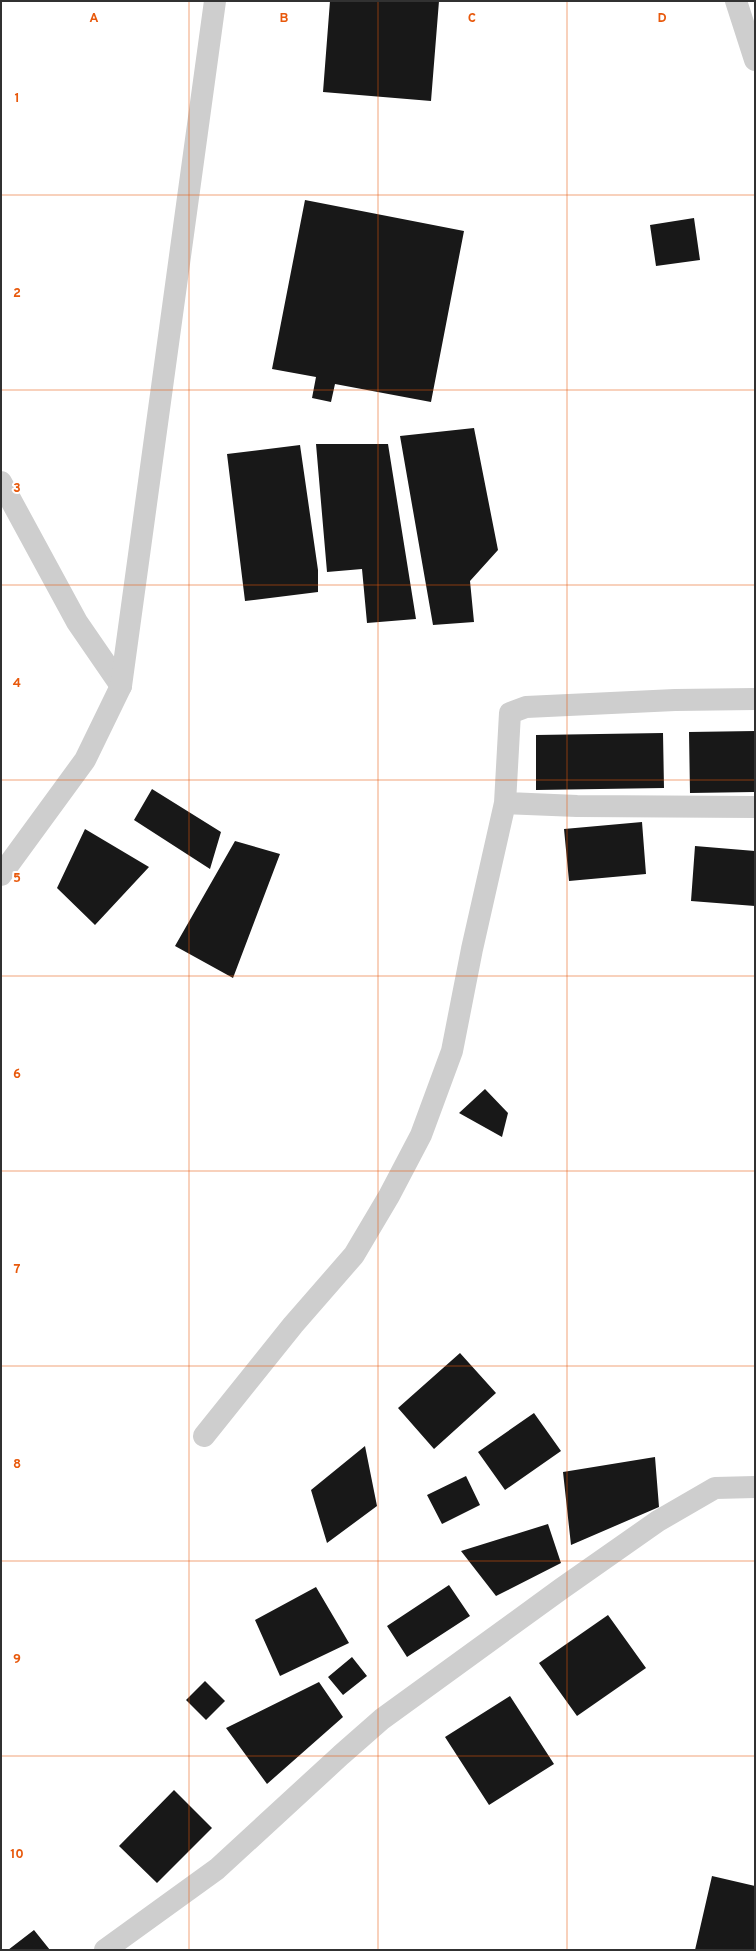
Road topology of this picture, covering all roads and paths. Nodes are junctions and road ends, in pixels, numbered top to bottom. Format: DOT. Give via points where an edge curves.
graph roads {
  1 [pos="216,1"];
  2 [pos="736,1"];
  3 [pos="755,60"];
  4 [pos="1,482"];
  5 [pos="121,686"];
  6 [pos="755,699"];
  7 [pos="506,803"];
  8 [pos="755,807"];
  9 [pos="1,875"];
  10 [pos="204,1436"];
  11 [pos="755,1487"];
  12 [pos="105,1950"];
  1 -- 5 [label="street"];
  2 -- 3 [label="street"];
  4 -- 5 [label="street" via="77,622"];
  5 -- 9 [label="street" via="85,760"];
  6 -- 7 [label="street" via="526,707 510,713"];
  7 -- 8 [label="street"];
  7 -- 10 [label="street" via="472,950 452,1052 421,1135 354,1255 293,1325"];
  11 -- 12 [label="street" via="715,1488 658,1521 561,1589 382,1719 217,1869"];
}
